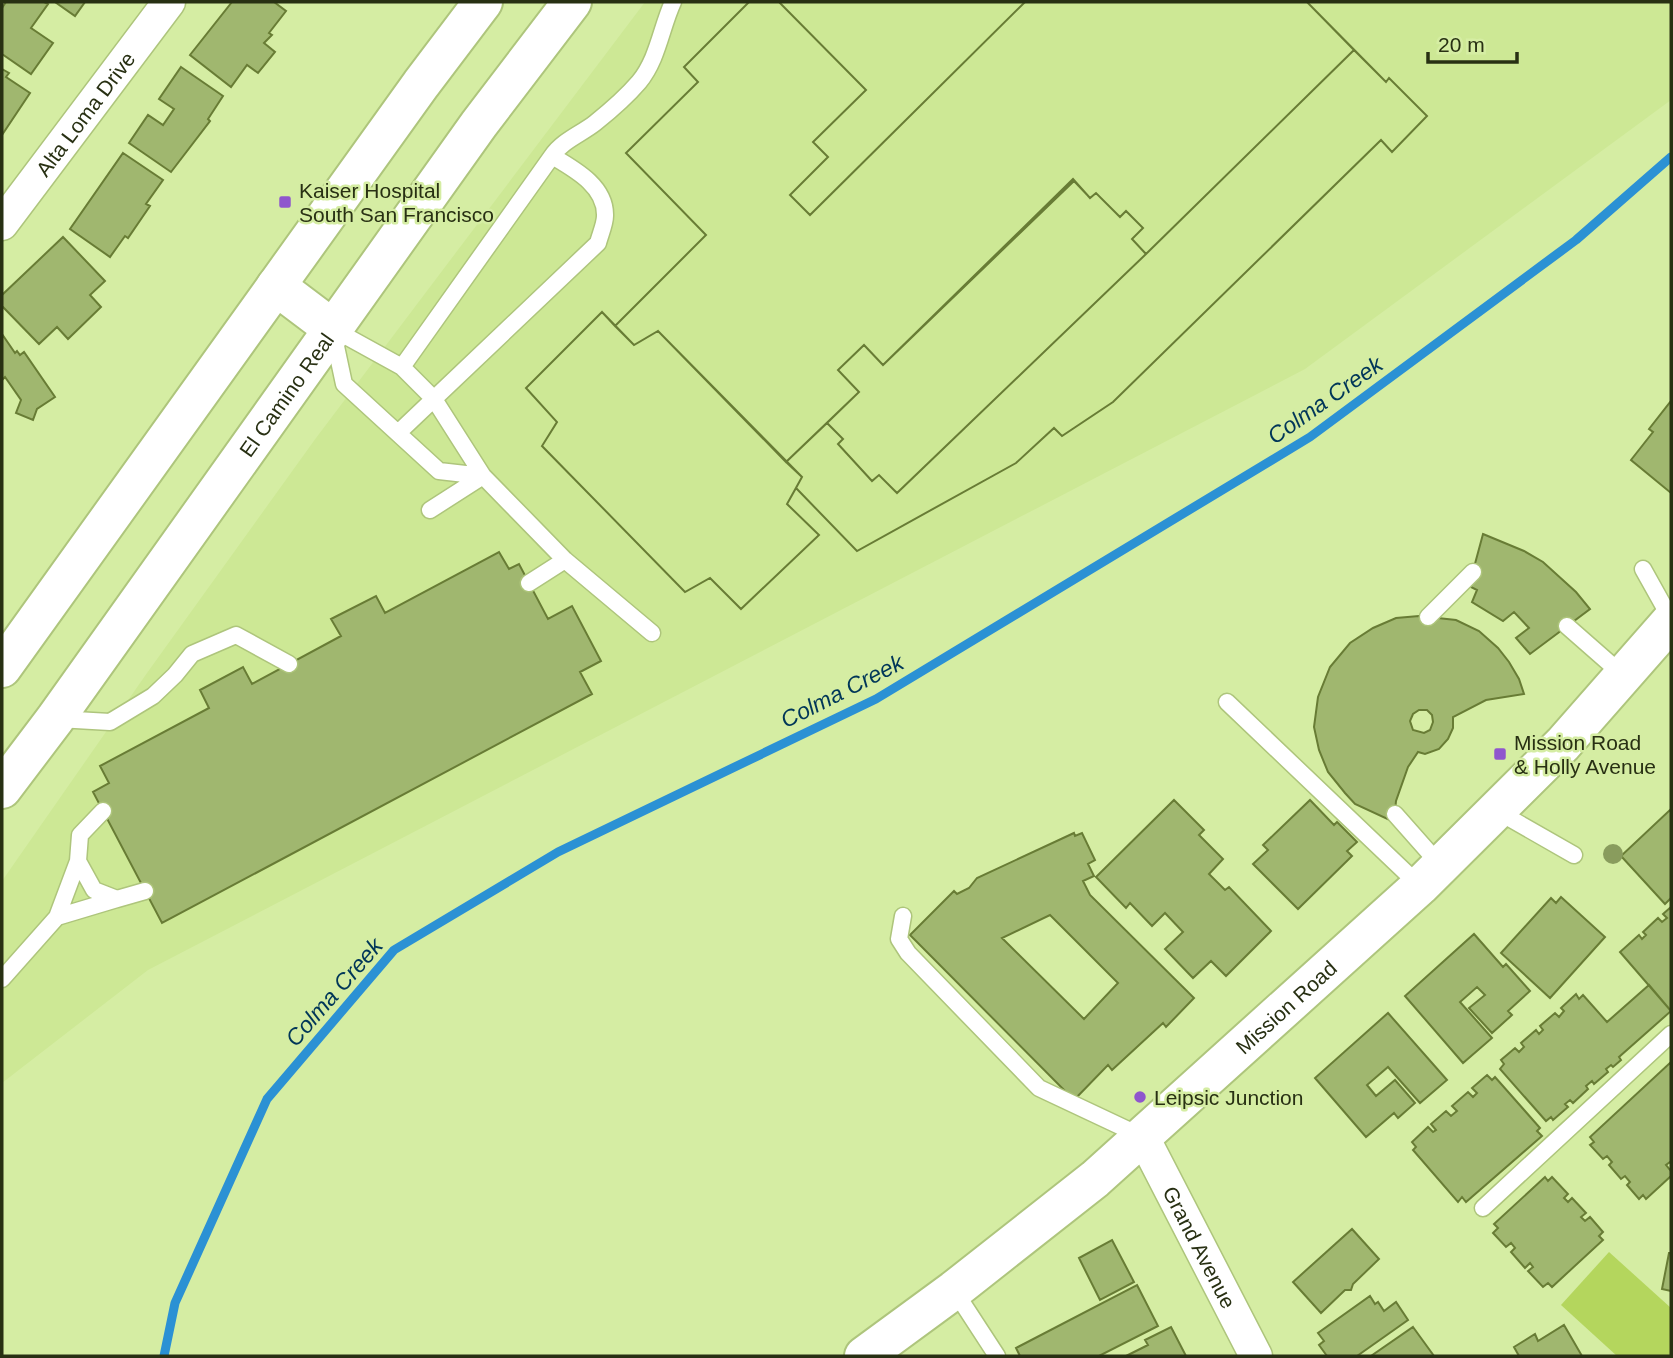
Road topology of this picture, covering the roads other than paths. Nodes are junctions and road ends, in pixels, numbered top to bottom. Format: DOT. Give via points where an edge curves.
graph roads {
  1 [pos="169,2"];
  2 [pos="484,2"];
  3 [pos="572,2"];
  4 [pos="673,2"];
  5 [pos="552,156"];
  6 [pos="2,224"];
  7 [pos="276,286"];
  8 [pos="332,329"];
  9 [pos="402,367"];
  10 [pos="435,399"];
  11 [pos="398,433"];
  12 [pos="483,476"];
  13 [pos="430,510"];
  14 [pos="565,560"];
  15 [pos="1643,569"];
  16 [pos="1473,572"];
  17 [pos="530,583"];
  18 [pos="1428,617"];
  19 [pos="1671,620"];
  20 [pos="1567,626"];
  21 [pos="652,633"];
  22 [pos="289,664"];
  23 [pos="2,668"];
  24 [pos="1624,676"];
  25 [pos="1227,702"];
  26 [pos="55,719"];
  27 [pos="2,789"];
  28 [pos="103,811"];
  29 [pos="1497,811"];
  30 [pos="1395,814"];
  31 [pos="1574,855"];
  32 [pos="78,861"];
  33 [pos="1430,876"];
  34 [pos="145,891"];
  35 [pos="117,899"];
  36 [pos="903,916"];
  37 [pos="57,917"];
  38 [pos="2,979"];
  39 [pos="1671,1034"];
  40 [pos="1143,1138"];
  41 [pos="1483,1208"];
  42 [pos="954,1290"];
  43 [pos="864,1356"];
  44 [pos="997,1356"];
  45 [pos="1256,1356"];
  1 -- 6 [label="street, Alta Loma Drive"];
  2 -- 7 [label="main road"];
  3 -- 8 [label="main road, El Camino Real"];
  4 -- 5 [label="lane" via="654,57 639,82"];
  5 -- 9 [label="lane"];
  5 -- 10 [label="lane" via="581,173 598,190 606,215 598,243"];
  7 -- 8 [label="main road"];
  7 -- 23 [label="main road"];
  8 -- 9 [label="lane"];
  8 -- 11 [label="lane" via="344,384"];
  8 -- 26 [label="main road, El Camino Real"];
  9 -- 10 [label="lane"];
  10 -- 11 [label="lane"];
  10 -- 12 [label="lane"];
  11 -- 12 [label="lane" via="439,471"];
  12 -- 13 [label="lane"];
  12 -- 14 [label="lane"];
  14 -- 17 [label="lane"];
  14 -- 21 [label="lane"];
  15 -- 19 [label="lane"];
  16 -- 18 [label="lane"];
  19 -- 24 [label="main road, Mission Road"];
  20 -- 24 [label="lane"];
  22 -- 26 [label="lane" via="236,635 192,654 153,696 110,722"];
  24 -- 29 [label="main road, Mission Road"];
  25 -- 33 [label="lane"];
  26 -- 27 [label="main road, El Camino Real"];
  28 -- 32 [label="lane" via="80,835"];
  29 -- 31 [label="lane"];
  29 -- 33 [label="main road, Mission Road"];
  30 -- 33 [label="lane"];
  32 -- 35 [label="lane" via="94,890"];
  32 -- 37 [label="lane"];
  33 -- 40 [label="main road, Mission Road"];
  34 -- 35 [label="lane"];
  35 -- 37 [label="lane"];
  36 -- 40 [label="lane" via="900,939 908,953 1039,1088"];
  37 -- 38 [label="lane"];
  39 -- 41 [label="lane"];
  40 -- 42 [label="main road, Mission Road"];
  40 -- 45 [label="street, Grand Avenue"];
  42 -- 43 [label="main road, Mission Road"];
  42 -- 44 [label="lane"];
}
